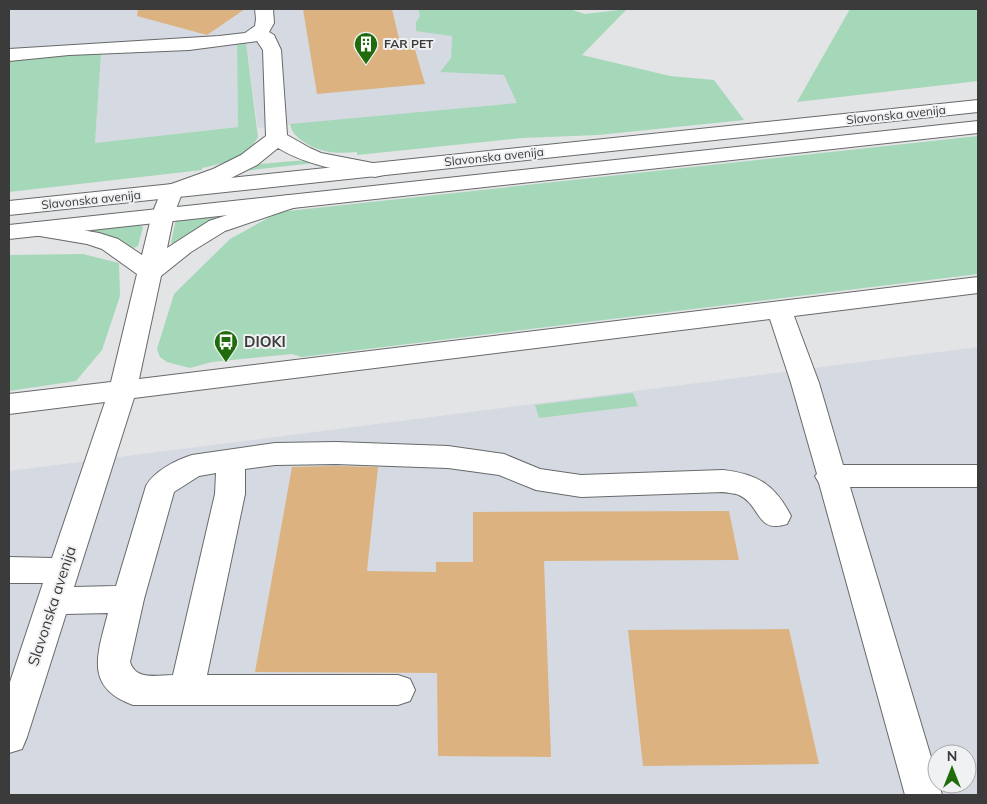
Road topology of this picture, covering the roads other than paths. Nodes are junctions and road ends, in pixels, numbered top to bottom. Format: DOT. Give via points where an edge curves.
graph roads {
  1 [pos="264,9"];
  2 [pos="259,34"];
  3 [pos="9,55"];
  4 [pos="978,106"];
  5 [pos="978,127"];
  6 [pos="277,138"];
  7 [pos="375,170"];
  8 [pos="171,192"];
  9 [pos="288,202"];
  10 [pos="9,208"];
  11 [pos="163,214"];
  12 [pos="36,229"];
  13 [pos="9,232"];
  14 [pos="151,272"];
  15 [pos="978,285"];
  16 [pos="779,309"];
  17 [pos="123,389"];
  18 [pos="9,404"];
  19 [pos="231,460"];
  20 [pos="830,476"];
  21 [pos="978,476"];
  22 [pos="776,516"];
  23 [pos="9,570"];
  24 [pos="59,586"];
  25 [pos="128,599"];
  26 [pos="187,690"];
  27 [pos="398,690"];
  28 [pos="9,737"];
  29 [pos="924,795"];
  1 -- 2 [label="street" via="264,28"];
  2 -- 3 [label="street" via="194,44"];
  2 -- 6 [label="street" via="267,39 272,50"];
  4 -- 7 [label="street, Slavonska avenija"];
  5 -- 9 [label="street, Slavonska avenija"];
  6 -- 7 [label="street" via="316,158"];
  6 -- 8 [label="street" via="249,160"];
  7 -- 8 [label="street, Slavonska avenija"];
  8 -- 10 [label="street, Slavonska avenija"];
  8 -- 11 [label="street"];
  9 -- 11 [label="street, Slavonska avenija"];
  9 -- 14 [label="street, Slavonska avenija" via="217,226"];
  11 -- 12 [label="street, Slavonska avenija"];
  11 -- 14 [label="street, Slavonska avenija"];
  12 -- 13 [label="street, Slavonska avenija"];
  12 -- 14 [label="street, Slavonska avenija" via="110,244"];
  14 -- 17 [label="street, Slavonska avenija"];
  15 -- 16 [label="street"];
  16 -- 17 [label="street"];
  16 -- 20 [label="street" via="805,383"];
  17 -- 18 [label="street"];
  17 -- 24 [label="street, Slavonska avenija"];
  19 -- 22 [label="street" via="275,454 336,453 448,457 504,465 536,479 581,486 730,482 752,486"];
  19 -- 25 [label="street" via="192,466 161,486"];
  19 -- 26 [label="street" via="230,494"];
  20 -- 21 [label="street"];
  20 -- 29 [label="street"];
  23 -- 24 [label="street"];
  24 -- 25 [label="street"];
  24 -- 28 [label="street, Slavonska avenija"];
  25 -- 26 [label="street" via="114,662 119,680 133,690"];
  26 -- 27 [label="street"];
}
